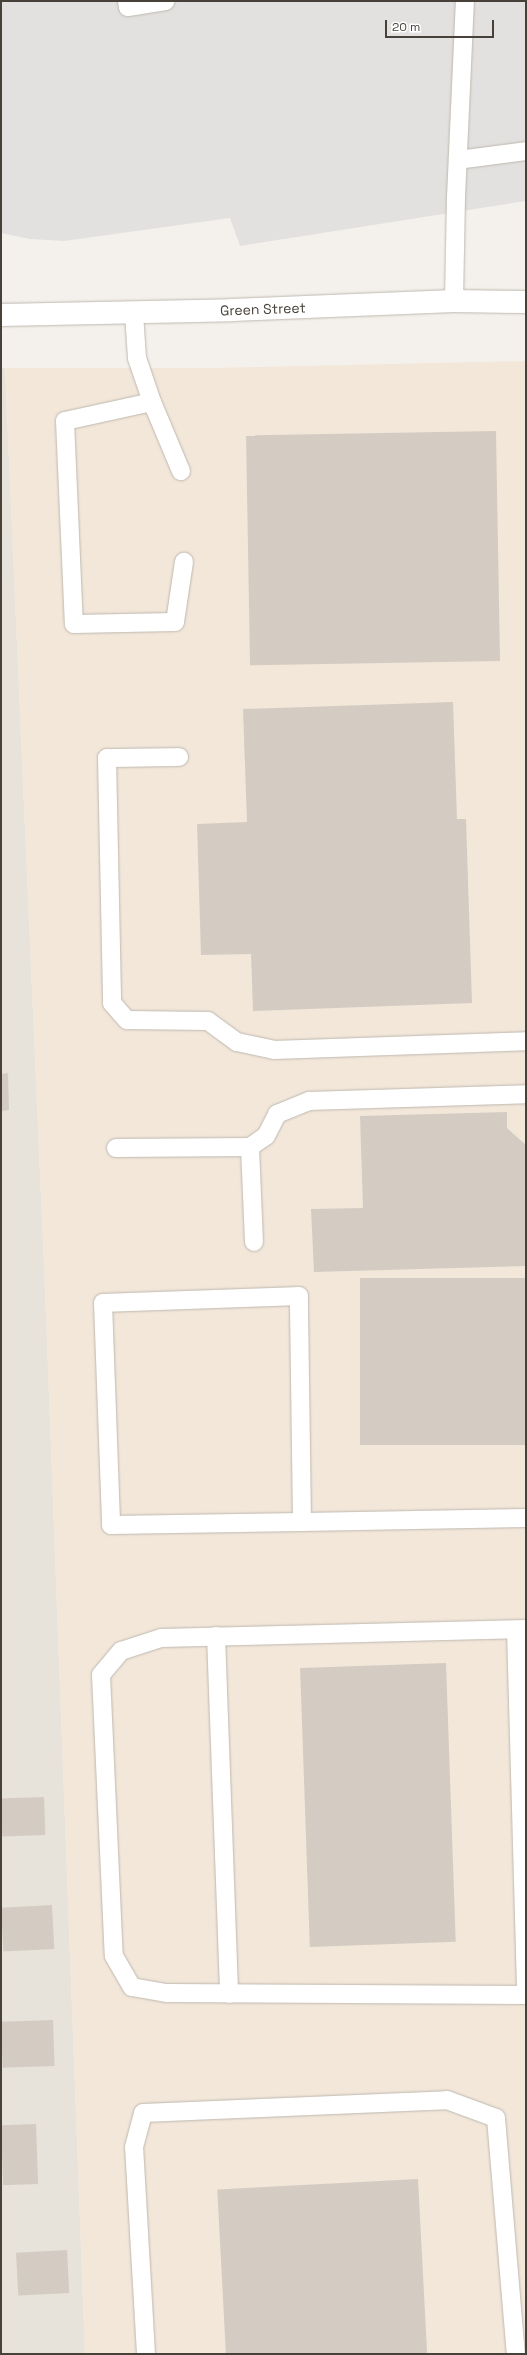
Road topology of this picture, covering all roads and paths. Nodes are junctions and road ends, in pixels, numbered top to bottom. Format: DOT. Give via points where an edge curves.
graph roads {
  1 [pos="127,1"];
  2 [pos="166,1"];
  3 [pos="465,1"];
  4 [pos="526,151"];
  5 [pos="458,160"];
  6 [pos="454,301"];
  7 [pos="526,302"];
  8 [pos="134,313"];
  9 [pos="1,315"];
  10 [pos="152,402"];
  11 [pos="181,471"];
  12 [pos="184,562"];
  13 [pos="180,757"];
  14 [pos="526,1042"];
  15 [pos="526,1094"];
  16 [pos="250,1147"];
  17 [pos="116,1148"];
  18 [pos="254,1242"];
  19 [pos="526,1518"];
  20 [pos="302,1522"];
  21 [pos="521,1629"];
  22 [pos="216,1636"];
  23 [pos="229,1994"];
  24 [pos="526,1995"];
  25 [pos="146,2354"];
  26 [pos="516,2354"];
  1 -- 2 [label="lane" via="128,7"];
  3 -- 5 [label="lane"];
  4 -- 5 [label="lane"];
  5 -- 6 [label="lane"];
  6 -- 7 [label="street, Green Street"];
  6 -- 8 [label="street, Green Street"];
  8 -- 9 [label="street, Green Street"];
  8 -- 10 [label="lane" via="137,358"];
  10 -- 11 [label="lane"];
  10 -- 12 [label="lane" via="65,421 74,624 175,622"];
  13 -- 14 [label="lane" via="107,758 112,1003 127,1020 208,1021 237,1042 274,1050"];
  15 -- 16 [label="lane" via="309,1101 277,1114 266,1136"];
  16 -- 17 [label="lane"];
  16 -- 18 [label="lane"];
  19 -- 20 [label="lane"];
  20 -- 20 [label="lane" via="111,1525 103,1303 299,1296"];
  21 -- 22 [label="lane"];
  21 -- 24 [label="lane"];
  22 -- 23 [label="lane"];
  22 -- 23 [label="lane" via="161,1638 121,1651 101,1676 114,1956 132,1987 167,1993"];
  23 -- 24 [label="lane"];
  25 -- 26 [label="lane" via="134,2147 143,2113 447,2100 496,2118"];
}
